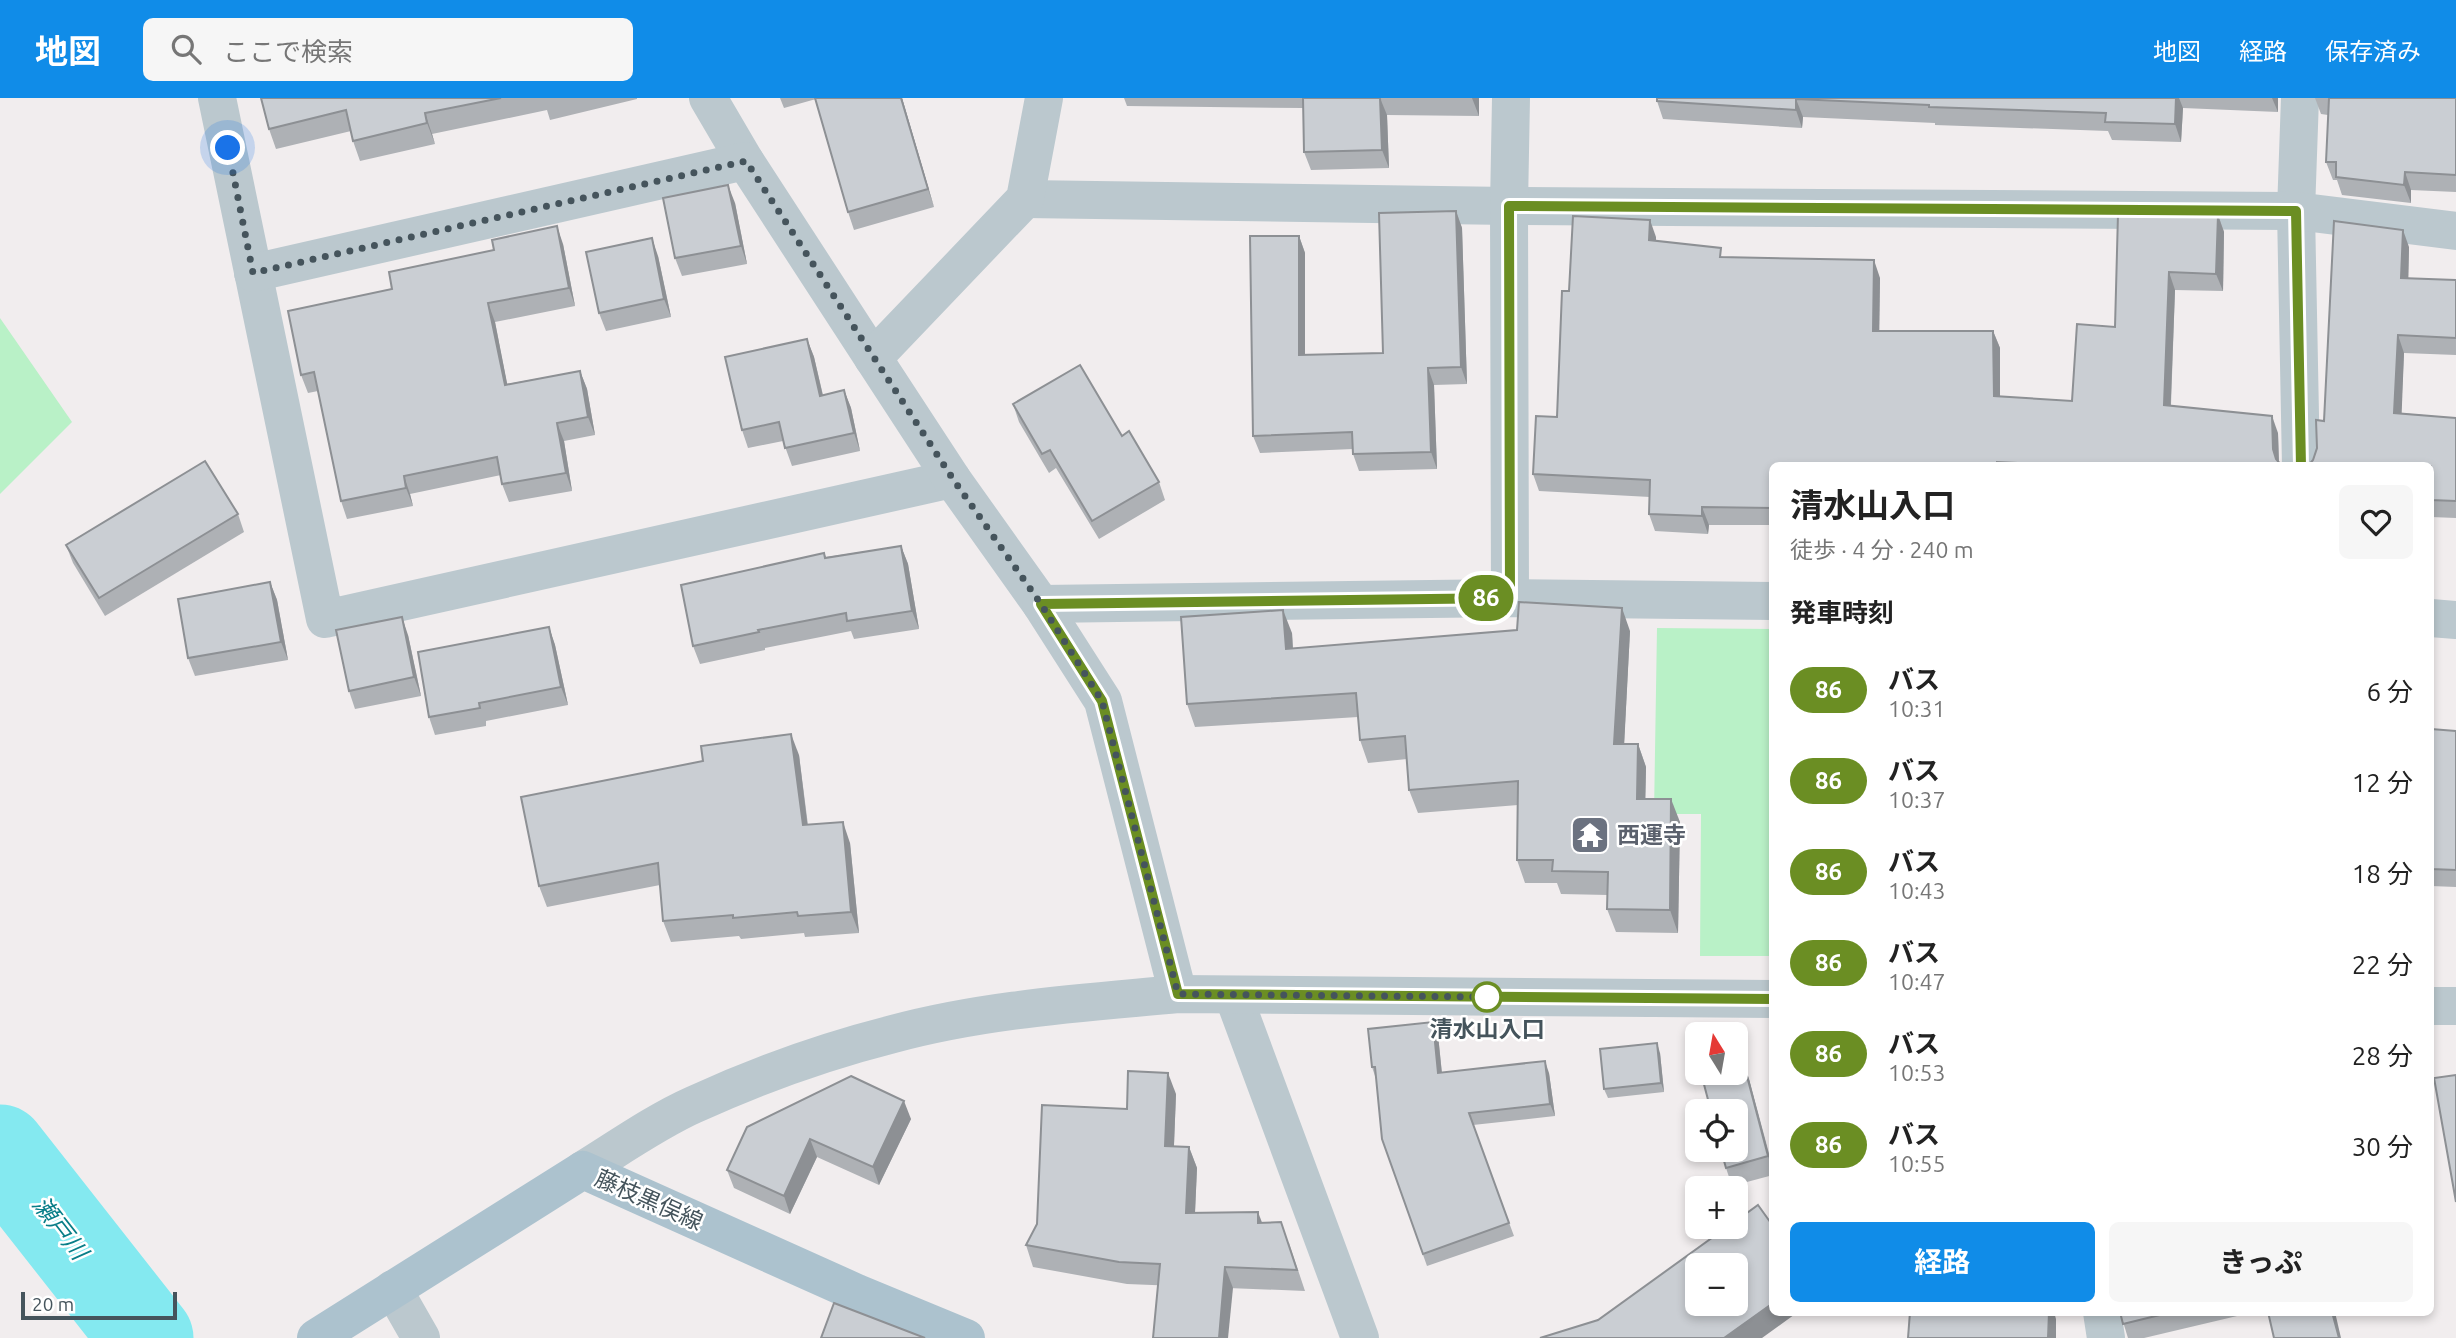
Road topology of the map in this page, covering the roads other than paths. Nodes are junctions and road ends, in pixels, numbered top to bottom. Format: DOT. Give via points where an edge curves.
graph roads {
  1 [pos="218,98"];
  2 [pos="708,98"];
  3 [pos="1044,98"];
  4 [pos="1511,98"];
  5 [pos="2300,98"];
  6 [pos="746,161"];
  7 [pos="1025,199"];
  8 [pos="1509,206"];
  9 [pos="2296,211"];
  10 [pos="2456,231"];
  11 [pos="253,273"];
  12 [pos="873,358"];
  13 [pos="2301,462"];
  14 [pos="953,479"];
  15 [pos="1510,598"];
  16 [pos="1769,601"];
  17 [pos="1041,604"];
  18 [pos="2434,618"];
  19 [pos="2456,620"];
  20 [pos="1178,994"];
  21 [pos="1233,995"];
  22 [pos="1769,999"];
  23 [pos="2434,1006"];
  24 [pos="2456,1006"];
  25 [pos="583,1170"];
  26 [pos="393,1289"];
  27 [pos="2103,1316"];
  28 [pos="316,1338"];
  29 [pos="421,1338"];
  30 [pos="965,1338"];
  31 [pos="1360,1338"];
  32 [pos="2106,1338"];
  1 -- 11 [label="street"];
  2 -- 6 [label="street"];
  3 -- 7 [label="street"];
  4 -- 8 [label="street"];
  5 -- 9 [label="street"];
  6 -- 11 [label="street"];
  6 -- 12 [label="street"];
  7 -- 8 [label="street"];
  7 -- 12 [label="street"];
  8 -- 9 [label="street"];
  8 -- 15 [label="street"];
  9 -- 10 [label="street"];
  9 -- 13 [label="street"];
  11 -- 14 [label="street" via="325,619"];
  12 -- 14 [label="street"];
  14 -- 17 [label="street"];
  15 -- 16 [label="street"];
  15 -- 17 [label="street"];
  17 -- 20 [label="street" via="1102,701"];
  18 -- 19 [label="street"];
  20 -- 21 [label="street"];
  20 -- 25 [label="street" via="988,1015 895,1033 802,1062 691,1105"];
  21 -- 22 [label="street"];
  21 -- 31 [label="street"];
  23 -- 24 [label="street"];
  25 -- 26 [label="main road, 藤枝黒俣線"];
  25 -- 30 [label="main road, 藤枝黒俣線"];
  26 -- 28 [label="main road, 藤枝黒俣線"];
  26 -- 29 [label="street"];
  27 -- 32 [label="street"];
}
